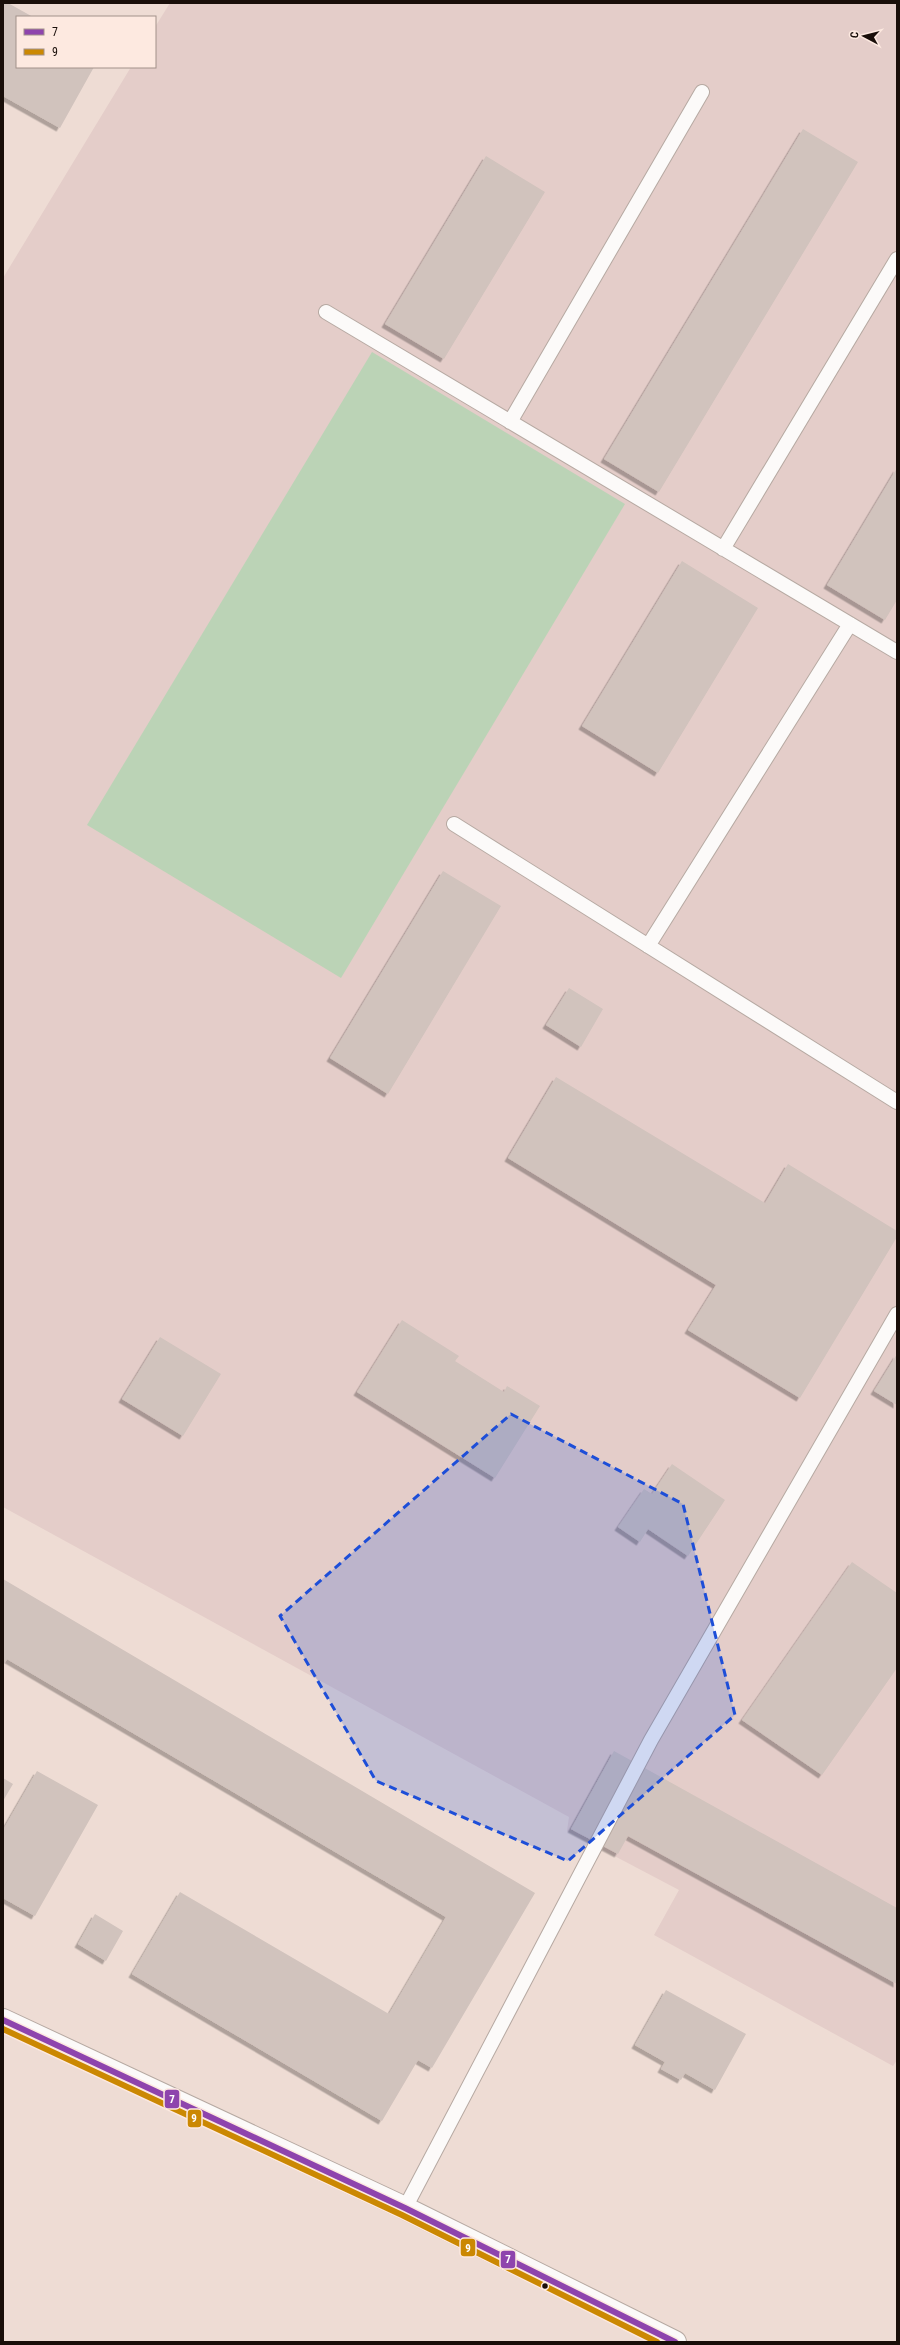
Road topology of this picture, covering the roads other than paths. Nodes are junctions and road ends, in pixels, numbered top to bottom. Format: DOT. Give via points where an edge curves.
graph roads {
  1 [pos="702,92"];
  2 [pos="897,259"];
  3 [pos="326,312"];
  4 [pos="510,422"];
  5 [pos="723,548"];
  6 [pos="850,624"];
  7 [pos="897,652"];
  8 [pos="454,824"];
  9 [pos="648,946"];
  10 [pos="897,1102"];
  11 [pos="897,1314"];
  12 [pos="3,2020"];
  13 [pos="405,2208"];
  14 [pos="675,2342"];
  1 -- 4 [label="lane"];
  2 -- 5 [label="lane"];
  3 -- 4 [label="lane"];
  4 -- 5 [label="lane"];
  5 -- 6 [label="lane"];
  6 -- 7 [label="lane"];
  6 -- 9 [label="lane"];
  8 -- 9 [label="lane"];
  9 -- 10 [label="lane"];
  11 -- 13 [label="lane" via="651,1740"];
  12 -- 13 [label="street"];
  13 -- 14 [label="street"];
}
